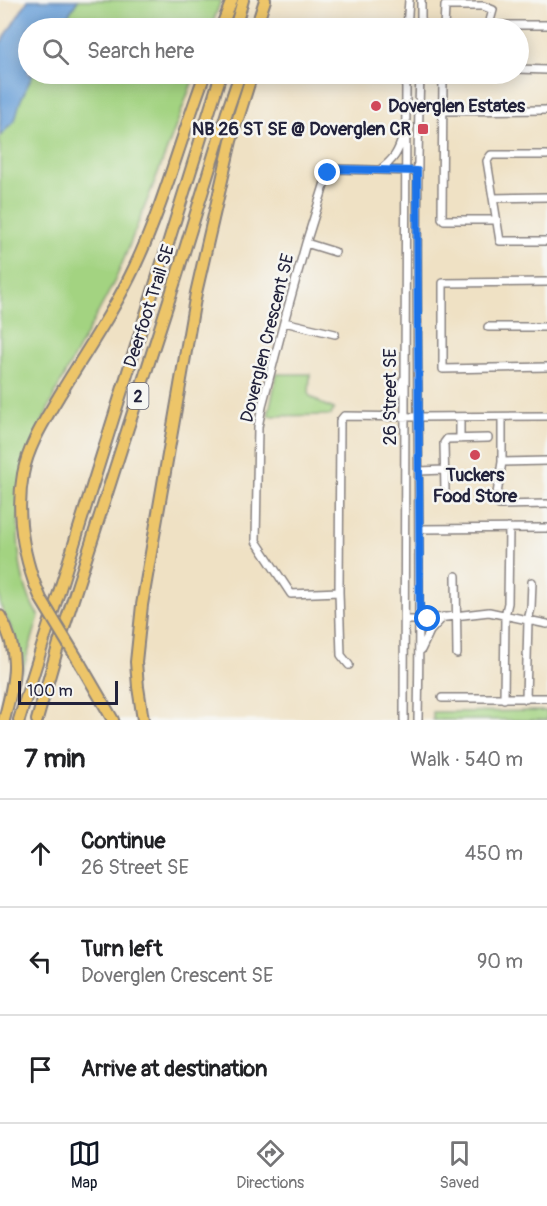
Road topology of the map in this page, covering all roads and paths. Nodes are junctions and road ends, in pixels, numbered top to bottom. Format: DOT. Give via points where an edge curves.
graph roads {
  1 [pos="232,0"];
  2 [pos="243,0"];
  3 [pos="265,0"];
  4 [pos="409,0"];
  5 [pos="421,0"];
  6 [pos="225,18"];
  7 [pos="238,18"];
  8 [pos="259,18"];
  9 [pos="408,18"];
  10 [pos="421,18"];
  11 [pos="444,18"];
  12 [pos="491,18"];
  13 [pos="529,26"];
  14 [pos="547,26"];
  15 [pos="529,69"];
  16 [pos="547,70"];
  17 [pos="202,84"];
  18 [pos="218,84"];
  19 [pos="237,84"];
  20 [pos="249,84"];
  21 [pos="406,84"];
  22 [pos="420,84"];
  23 [pos="444,84"];
  24 [pos="547,110"];
  25 [pos="443,111"];
  26 [pos="405,126"];
  27 [pos="547,155"];
  28 [pos="380,170"];
  29 [pos="405,171"];
  30 [pos="417,171"];
  31 [pos="547,197"];
  32 [pos="493,198"];
  33 [pos="496,220"];
  34 [pos="547,241"];
  35 [pos="306,243"];
  36 [pos="335,252"];
  37 [pos="547,282"];
  38 [pos="284,322"];
  39 [pos="488,327"];
  40 [pos="547,327"];
  41 [pos="335,334"];
  42 [pos="547,367"];
  43 [pos="406,373"];
  44 [pos="547,416"];
  45 [pos="384,417"];
  46 [pos="406,417"];
  47 [pos="418,417"];
  48 [pos="460,417"];
  49 [pos="502,417"];
  50 [pos="488,438"];
  51 [pos="460,439"];
  52 [pos="547,461"];
  53 [pos="502,462"];
  54 [pos="444,470"];
  55 [pos="419,471"];
  56 [pos="445,491"];
  57 [pos="547,504"];
  58 [pos="509,528"];
  59 [pos="547,528"];
  60 [pos="419,529"];
  61 [pos="456,576"];
  62 [pos="532,582"];
  63 [pos="339,592"];
  64 [pos="0,616"];
  65 [pos="456,616"];
  66 [pos="505,616"];
  67 [pos="442,617"];
  68 [pos="405,620"];
  69 [pos="420,620"];
  70 [pos="528,620"];
  71 [pos="545,624"];
  72 [pos="419,654"];
  73 [pos="457,654"];
  74 [pos="349,665"];
  75 [pos="442,698"];
  76 [pos="547,698"];
  77 [pos="504,699"];
  78 [pos="526,699"];
  79 [pos="4,720"];
  80 [pos="19,720"];
  81 [pos="37,720"];
  82 [pos="113,720"];
  83 [pos="143,720"];
  84 [pos="404,720"];
  85 [pos="418,720"];
  1 -- 6 [label="highway"];
  2 -- 7 [label="highway"];
  3 -- 8 [label="highway"];
  4 -- 9 [label="street"];
  5 -- 10 [label="street"];
  11 -- 12 [label="street" via="445,6 483,6 493,10"];
  13 -- 14 [label="street"];
  15 -- 16 [label="street"];
  17 -- 82 [label="highway, bridge" via="134,268 50,411 23,475 21,530 34,582"];
  18 -- 80 [label="highway, Deerfoot Trail SE / 2"];
  19 -- 81 [label="highway, Deerfoot Trail SE / 2"];
  20 -- 83 [label="highway" via="231,141 196,293 142,605 136,662"];
  21 -- 26 [label="street, 26 Street SE"];
  22 -- 30 [label="street, 26 Street SE"];
  23 -- 25 [label="street"];
  24 -- 25 [label="street"];
  25 -- 33 [label="street" via="442,218"];
  26 -- 28 [label="street" via="398,151"];
  26 -- 29 [label="street, 26 Street SE"];
  27 -- 32 [label="street" via="491,155 487,161"];
  28 -- 29 [label="street, Doverglen Crescent SE"];
  28 -- 35 [label="street, Doverglen Crescent SE" via="336,169 328,173"];
  29 -- 30 [label="street, Doverglen Crescent SE"];
  29 -- 43 [label="street, 26 Street SE"];
  30 -- 47 [label="street, 26 Street SE"];
  31 -- 32 [label="street"];
  32 -- 33 [label="street"];
  33 -- 34 [label="street" via="500,241"];
  35 -- 36 [label="street"];
  35 -- 38 [label="street, Doverglen Crescent SE"];
  37 -- 42 [label="street" via="443,284 443,369"];
  38 -- 41 [label="street"];
  38 -- 63 [label="street, Doverglen Crescent SE" via="258,427 256,541 291,594"];
  39 -- 40 [label="street"];
  43 -- 45 [label="street"];
  43 -- 46 [label="street, 26 Street SE"];
  44 -- 49 [label="street"];
  45 -- 46 [label="street"];
  45 -- 63 [label="street" via="344,416 340,421"];
  46 -- 47 [label="street"];
  46 -- 68 [label="street, 26 Street SE"];
  47 -- 48 [label="street"];
  47 -- 55 [label="street, 26 Street SE"];
  48 -- 49 [label="street"];
  48 -- 51 [label="street"];
  49 -- 53 [label="street"];
  50 -- 51 [label="street"];
  51 -- 54 [label="street" via="444,443"];
  52 -- 53 [label="street"];
  53 -- 57 [label="street" via="496,500 499,505"];
  54 -- 55 [label="street"];
  54 -- 56 [label="street"];
  55 -- 60 [label="street, 26 Street SE"];
  58 -- 59 [label="street"];
  58 -- 60 [label="street"];
  58 -- 66 [label="street"];
  60 -- 69 [label="street, 26 Street SE"];
  61 -- 65 [label="street"];
  62 -- 70 [label="street"];
  63 -- 74 [label="street" via="341,655"];
  64 -- 79 [label="highway" via="7,628 15,671"];
  65 -- 66 [label="street" via="489,612"];
  65 -- 67 [label="street"];
  65 -- 73 [label="street"];
  66 -- 70 [label="street"];
  66 -- 77 [label="street"];
  67 -- 69 [label="street"];
  67 -- 72 [label="street"];
  68 -- 69 [label="street"];
  68 -- 84 [label="street, 26 Street SE"];
  69 -- 72 [label="street, 26 Street SE"];
  70 -- 71 [label="street"];
  70 -- 78 [label="street"];
  72 -- 85 [label="street, 26 Street SE"];
  75 -- 77 [label="street"];
  76 -- 78 [label="street"];
  77 -- 78 [label="street"];
}
